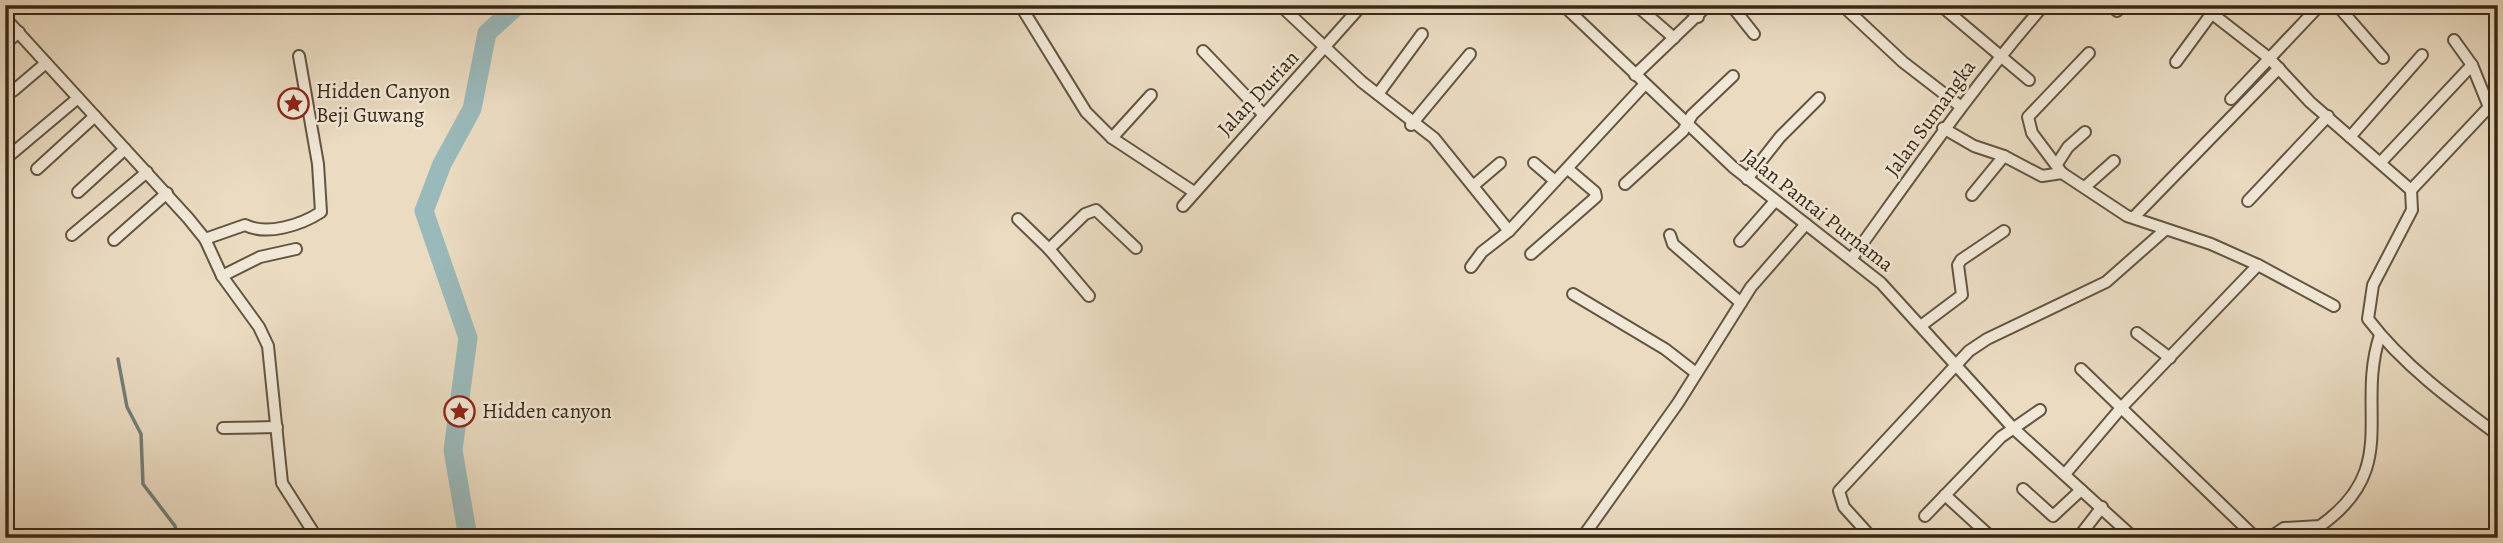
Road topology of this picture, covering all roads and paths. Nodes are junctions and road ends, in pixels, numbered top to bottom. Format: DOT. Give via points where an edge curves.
graph roads {
  1 [pos="1020,5"];
  2 [pos="1280,5"];
  3 [pos="1362,5"];
  4 [pos="1563,5"];
  5 [pos="1636,5"];
  6 [pos="1686,5"];
  7 [pos="1708,5"];
  8 [pos="1731,5"];
  9 [pos="1842,5"];
  10 [pos="1940,5"];
  11 [pos="2045,5"];
  12 [pos="2201,5"];
  13 [pos="2320,5"];
  14 [pos="2337,5"];
  15 [pos="2211,13"];
  16 [pos="1698,17"];
  17 [pos="5,18"];
  18 [pos="19,32"];
  19 [pos="1422,34"];
  20 [pos="1755,34"];
  21 [pos="1674,38"];
  22 [pos="2454,40"];
  23 [pos="5,44"];
  24 [pos="1328,47"];
  25 [pos="1203,51"];
  26 [pos="2088,53"];
  27 [pos="1470,54"];
  28 [pos="299,55"];
  29 [pos="2422,55"];
  30 [pos="1999,57"];
  31 [pos="2269,58"];
  32 [pos="2383,58"];
  33 [pos="2176,62"];
  34 [pos="47,63"];
  35 [pos="2472,65"];
  36 [pos="2279,68"];
  37 [pos="1635,75"];
  38 [pos="1733,76"];
  39 [pos="2029,80"];
  40 [pos="1645,84"];
  41 [pos="13,91"];
  42 [pos="1378,94"];
  43 [pos="1151,95"];
  44 [pos="78,98"];
  45 [pos="1819,98"];
  46 [pos="2231,99"];
  47 [pos="1961,106"];
  48 [pos="1263,114"];
  49 [pos="95,116"];
  50 [pos="2328,116"];
  51 [pos="1413,123"];
  52 [pos="1688,124"];
  53 [pos="1944,128"];
  54 [pos="2085,132"];
  55 [pos="2350,137"];
  56 [pos="1112,138"];
  57 [pos="125,149"];
  58 [pos="9,156"];
  59 [pos="2004,156"];
  60 [pos="2114,161"];
  61 [pos="2381,162"];
  62 [pos="1500,163"];
  63 [pos="1534,163"];
  64 [pos="2060,168"];
  65 [pos="37,169"];
  66 [pos="1568,169"];
  67 [pos="147,172"];
  68 [pos="1747,179"];
  69 [pos="1555,181"];
  70 [pos="1625,184"];
  71 [pos="1473,186"];
  72 [pos="2086,186"];
  73 [pos="2411,190"];
  74 [pos="78,192"];
  75 [pos="1194,192"];
  76 [pos="167,193"];
  77 [pos="1972,195"];
  78 [pos="1775,201"];
  79 [pos="2248,201"];
  80 [pos="1183,206"];
  81 [pos="2134,217"];
  82 [pos="1018,219"];
  83 [pos="1806,224"];
  84 [pos="2165,230"];
  85 [pos="1509,231"];
  86 [pos="2004,231"];
  87 [pos="72,235"];
  88 [pos="1670,235"];
  89 [pos="205,239"];
  90 [pos="114,240"];
  91 [pos="1740,241"];
  92 [pos="1136,248"];
  93 [pos="296,249"];
  94 [pos="1049,249"];
  95 [pos="1531,254"];
  96 [pos="1852,257"];
  97 [pos="2258,265"];
  98 [pos="1471,267"];
  99 [pos="222,276"];
  100 [pos="1573,294"];
  101 [pos="1089,296"];
  102 [pos="1741,303"];
  103 [pos="2334,306"];
  104 [pos="1922,325"];
  105 [pos="2137,332"];
  106 [pos="2380,335"];
  107 [pos="2169,358"];
  108 [pos="1956,364"];
  109 [pos="2081,369"];
  110 [pos="1696,373"];
  111 [pos="2122,408"];
  112 [pos="2040,410"];
  113 [pos="277,427"];
  114 [pos="223,428"];
  115 [pos="2013,428"];
  116 [pos="2498,435"];
  117 [pos="2065,474"];
  118 [pos="2023,489"];
  119 [pos="2081,490"];
  120 [pos="1945,495"];
  121 [pos="2102,507"];
  122 [pos="1924,516"];
  123 [pos="317,538"];
  124 [pos="1582,538"];
  125 [pos="1872,538"];
  126 [pos="1992,538"];
  127 [pos="2078,538"];
  128 [pos="2134,538"];
  129 [pos="2256,538"];
  130 [pos="2269,538"];
  1 -- 56 [label="street" via="1075,97"];
  2 -- 24 [label="street"];
  3 -- 24 [label="street, Jalan Durian"];
  4 -- 37 [label="street, Jalan Pantai Purnama"];
  5 -- 21 [label="street"];
  6 -- 16 [label="street"];
  7 -- 16 [label="street"];
  8 -- 20 [label="street"];
  9 -- 47 [label="street"];
  10 -- 30 [label="street"];
  11 -- 30 [label="street, Jalan Sumangka"];
  12 -- 15 [label="street"];
  13 -- 31 [label="street"];
  14 -- 32 [label="street"];
  15 -- 31 [label="street"];
  15 -- 33 [label="street"];
  16 -- 21 [label="street"];
  17 -- 18 [label="street"];
  18 -- 23 [label="street"];
  18 -- 34 [label="street"];
  19 -- 42 [label="street"];
  21 -- 37 [label="street"];
  22 -- 35 [label="street"];
  24 -- 42 [label="street"];
  24 -- 48 [label="street, Jalan Durian"];
  25 -- 48 [label="street"];
  26 -- 64 [label="street" via="2075,71 2043,92 2028,117 2028,126"];
  27 -- 51 [label="street"];
  28 -- 89 [label="street" via="318,164 321,212 275,229 256,230 245,225"];
  29 -- 55 [label="street"];
  30 -- 39 [label="street"];
  30 -- 47 [label="street, Jalan Sumangka"];
  31 -- 36 [label="street"];
  31 -- 46 [label="street"];
  34 -- 41 [label="street"];
  34 -- 44 [label="street"];
  35 -- 61 [label="street"];
  35 -- 73 [label="street" via="2488,110"];
  36 -- 50 [label="street"];
  36 -- 81 [label="street"];
  37 -- 40 [label="street, Jalan Pantai Purnama"];
  38 -- 52 [label="street"];
  40 -- 52 [label="street, Jalan Pantai Purnama"];
  40 -- 66 [label="street"];
  42 -- 51 [label="street"];
  43 -- 56 [label="street"];
  44 -- 49 [label="street"];
  44 -- 58 [label="street"];
  45 -- 68 [label="street"];
  47 -- 53 [label="street, Jalan Sumangka"];
  48 -- 75 [label="street, Jalan Durian"];
  49 -- 57 [label="street"];
  49 -- 65 [label="street"];
  50 -- 55 [label="street"];
  50 -- 79 [label="street"];
  51 -- 71 [label="street" via="1444,149"];
  52 -- 68 [label="street, Jalan Pantai Purnama"];
  52 -- 70 [label="street"];
  53 -- 59 [label="street" via="1974,146"];
  53 -- 96 [label="street, Jalan Sumangka"];
  54 -- 64 [label="street" via="2068,147"];
  55 -- 61 [label="street"];
  56 -- 75 [label="street"];
  57 -- 67 [label="street"];
  57 -- 74 [label="street"];
  59 -- 64 [label="street" via="2042,176"];
  59 -- 77 [label="street"];
  60 -- 72 [label="street"];
  61 -- 73 [label="street"];
  62 -- 71 [label="street"];
  63 -- 69 [label="street"];
  64 -- 72 [label="street"];
  66 -- 69 [label="street"];
  66 -- 95 [label="street" via="1596,197"];
  67 -- 76 [label="street"];
  67 -- 87 [label="street"];
  68 -- 78 [label="street, Jalan Pantai Purnama"];
  69 -- 85 [label="street"];
  71 -- 85 [label="street"];
  72 -- 81 [label="street" via="2116,210"];
  73 -- 106 [label="street" via="2412,210 2373,285 2368,319"];
  75 -- 80 [label="street, Jalan Durian"];
  76 -- 89 [label="street"];
  76 -- 90 [label="street"];
  78 -- 83 [label="street, Jalan Pantai Purnama"];
  78 -- 91 [label="street"];
  81 -- 84 [label="street"];
  82 -- 94 [label="street"];
  83 -- 96 [label="street, Jalan Pantai Purnama"];
  83 -- 102 [label="street"];
  84 -- 97 [label="street"];
  84 -- 108 [label="street" via="2106,282 1987,339"];
  85 -- 98 [label="street"];
  86 -- 104 [label="street" via="1961,260 1962,295"];
  88 -- 102 [label="street" via="1673,244"];
  89 -- 99 [label="street"];
  92 -- 94 [label="street" via="1092,210"];
  93 -- 99 [label="street" via="260,257"];
  94 -- 101 [label="street"];
  96 -- 104 [label="street, Jalan Pantai Purnama"];
  97 -- 103 [label="street"];
  97 -- 107 [label="street"];
  99 -- 113 [label="street" via="248,309 268,346"];
  100 -- 110 [label="street"];
  102 -- 110 [label="street"];
  104 -- 108 [label="street, Jalan Pantai Purnama"];
  105 -- 107 [label="street"];
  106 -- 116 [label="street" via="2425,378"];
  106 -- 130 [label="street" via="2373,366 2370,458 2360,487 2320,526 2284,528"];
  107 -- 111 [label="street"];
  108 -- 115 [label="street, Jalan Pantai Purnama"];
  108 -- 125 [label="street" via="1839,491 1848,513"];
  109 -- 111 [label="street"];
  110 -- 124 [label="street"];
  111 -- 117 [label="street"];
  111 -- 129 [label="street"];
  112 -- 115 [label="street"];
  113 -- 114 [label="street"];
  113 -- 123 [label="street" via="282,483"];
  115 -- 117 [label="street, Jalan Pantai Purnama"];
  115 -- 120 [label="street"];
  117 -- 119 [label="street, Jalan Pantai Purnama"];
  118 -- 119 [label="street" via="2053,516"];
  119 -- 121 [label="street, Jalan Pantai Purnama"];
  120 -- 122 [label="street"];
  120 -- 126 [label="street"];
  121 -- 127 [label="street"];
  121 -- 128 [label="street, Jalan Pantai Purnama"];
}
